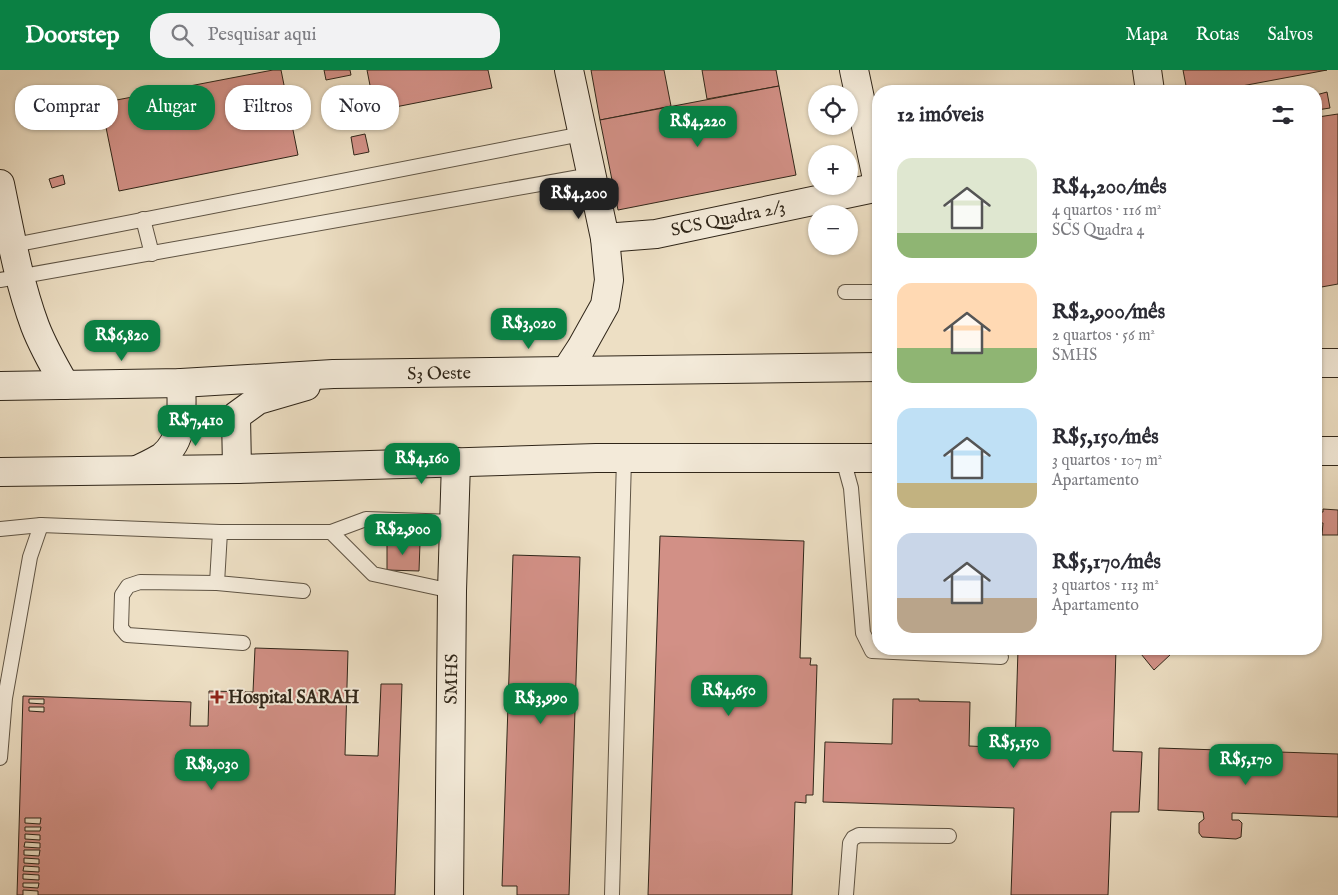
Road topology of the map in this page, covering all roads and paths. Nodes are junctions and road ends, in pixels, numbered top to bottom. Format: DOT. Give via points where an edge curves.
graph roads {
  1 [pos="569,70"];
  2 [pos="854,70"];
  3 [pos="1147,70"];
  4 [pos="1149,85"];
  5 [pos="582,134"];
  6 [pos="872,154"];
  7 [pos="591,175"];
  8 [pos="0,184"];
  9 [pos="872,188"];
  10 [pos="142,219"];
  11 [pos="605,238"];
  12 [pos="7,247"];
  13 [pos="152,254"];
  14 [pos="10,279"];
  15 [pos="845,292"];
  16 [pos="872,292"];
  17 [pos="1322,363"];
  18 [pos="1338,363"];
  19 [pos="872,367"];
  20 [pos="566,370"];
  21 [pos="333,374"];
  22 [pos="180,383"];
  23 [pos="65,385"];
  24 [pos="0,386"];
  25 [pos="1322,451"];
  26 [pos="1338,451"];
  27 [pos="624,458"];
  28 [pos="872,458"];
  29 [pos="844,459"];
  30 [pos="456,462"];
  31 [pos="238,469"];
  32 [pos="137,470"];
  33 [pos="0,472"];
  34 [pos="455,522"];
  35 [pos="41,525"];
  36 [pos="1,531"];
  37 [pos="220,532"];
  38 [pos="331,532"];
  39 [pos="217,584"];
  40 [pos="303,591"];
  41 [pos="452,591"];
  42 [pos="242,643"];
  43 [pos="872,651"];
  44 [pos="946,655"];
  45 [pos="1001,658"];
  46 [pos="3,698"];
  47 [pos="0,758"];
  48 [pos="949,836"];
  49 [pos="449,895"];
  50 [pos="612,895"];
  51 [pos="846,895"];
  1 -- 5 [label="main road"];
  2 -- 6 [label="main road"];
  3 -- 4 [label="main road"];
  5 -- 7 [label="main road"];
  5 -- 10 [label="lane"];
  7 -- 11 [label="main road"];
  7 -- 13 [label="lane"];
  8 -- 12 [label="main road"];
  9 -- 11 [label="main road, SCS Quadra 2/3" via="656,234"];
  10 -- 12 [label="lane"];
  10 -- 13 [label="lane"];
  11 -- 20 [label="main road" via="609,280 605,305"];
  12 -- 14 [label="main road"];
  13 -- 14 [label="lane"];
  14 -- 23 [label="main road"];
  15 -- 16 [label="lane"];
  17 -- 18 [label="main road"];
  19 -- 20 [label="main road, S3 Oeste"];
  20 -- 21 [label="main road, S3 Oeste"];
  21 -- 22 [label="main road, S3 Oeste"];
  21 -- 31 [label="main road" via="296,390 258,400 236,416"];
  22 -- 23 [label="main road, S3 Oeste"];
  22 -- 32 [label="main road" via="182,415 175,442 162,456"];
  23 -- 24 [label="main road, S3 Oeste"];
  25 -- 26 [label="main road"];
  27 -- 29 [label="main road"];
  27 -- 30 [label="main road"];
  27 -- 50 [label="lane"];
  28 -- 29 [label="main road"];
  29 -- 43 [label="lane" via="851,488 863,633"];
  30 -- 31 [label="main road"];
  30 -- 34 [label="main road, SMHS"];
  31 -- 32 [label="main road"];
  32 -- 33 [label="main road"];
  34 -- 38 [label="lane" via="366,519"];
  34 -- 41 [label="main road, SMHS"];
  35 -- 36 [label="lane"];
  35 -- 37 [label="lane"];
  35 -- 46 [label="lane" via="30,557"];
  37 -- 38 [label="lane"];
  37 -- 39 [label="lane"];
  38 -- 41 [label="lane" via="373,574"];
  39 -- 40 [label="lane"];
  39 -- 42 [label="lane" via="140,582 128,586 122,595 121,628 127,635"];
  41 -- 49 [label="main road, SMHS"];
  44 -- 45 [label="lane"];
  46 -- 47 [label="lane"];
  48 -- 51 [label="lane" via="859,835 853,838"];
}
